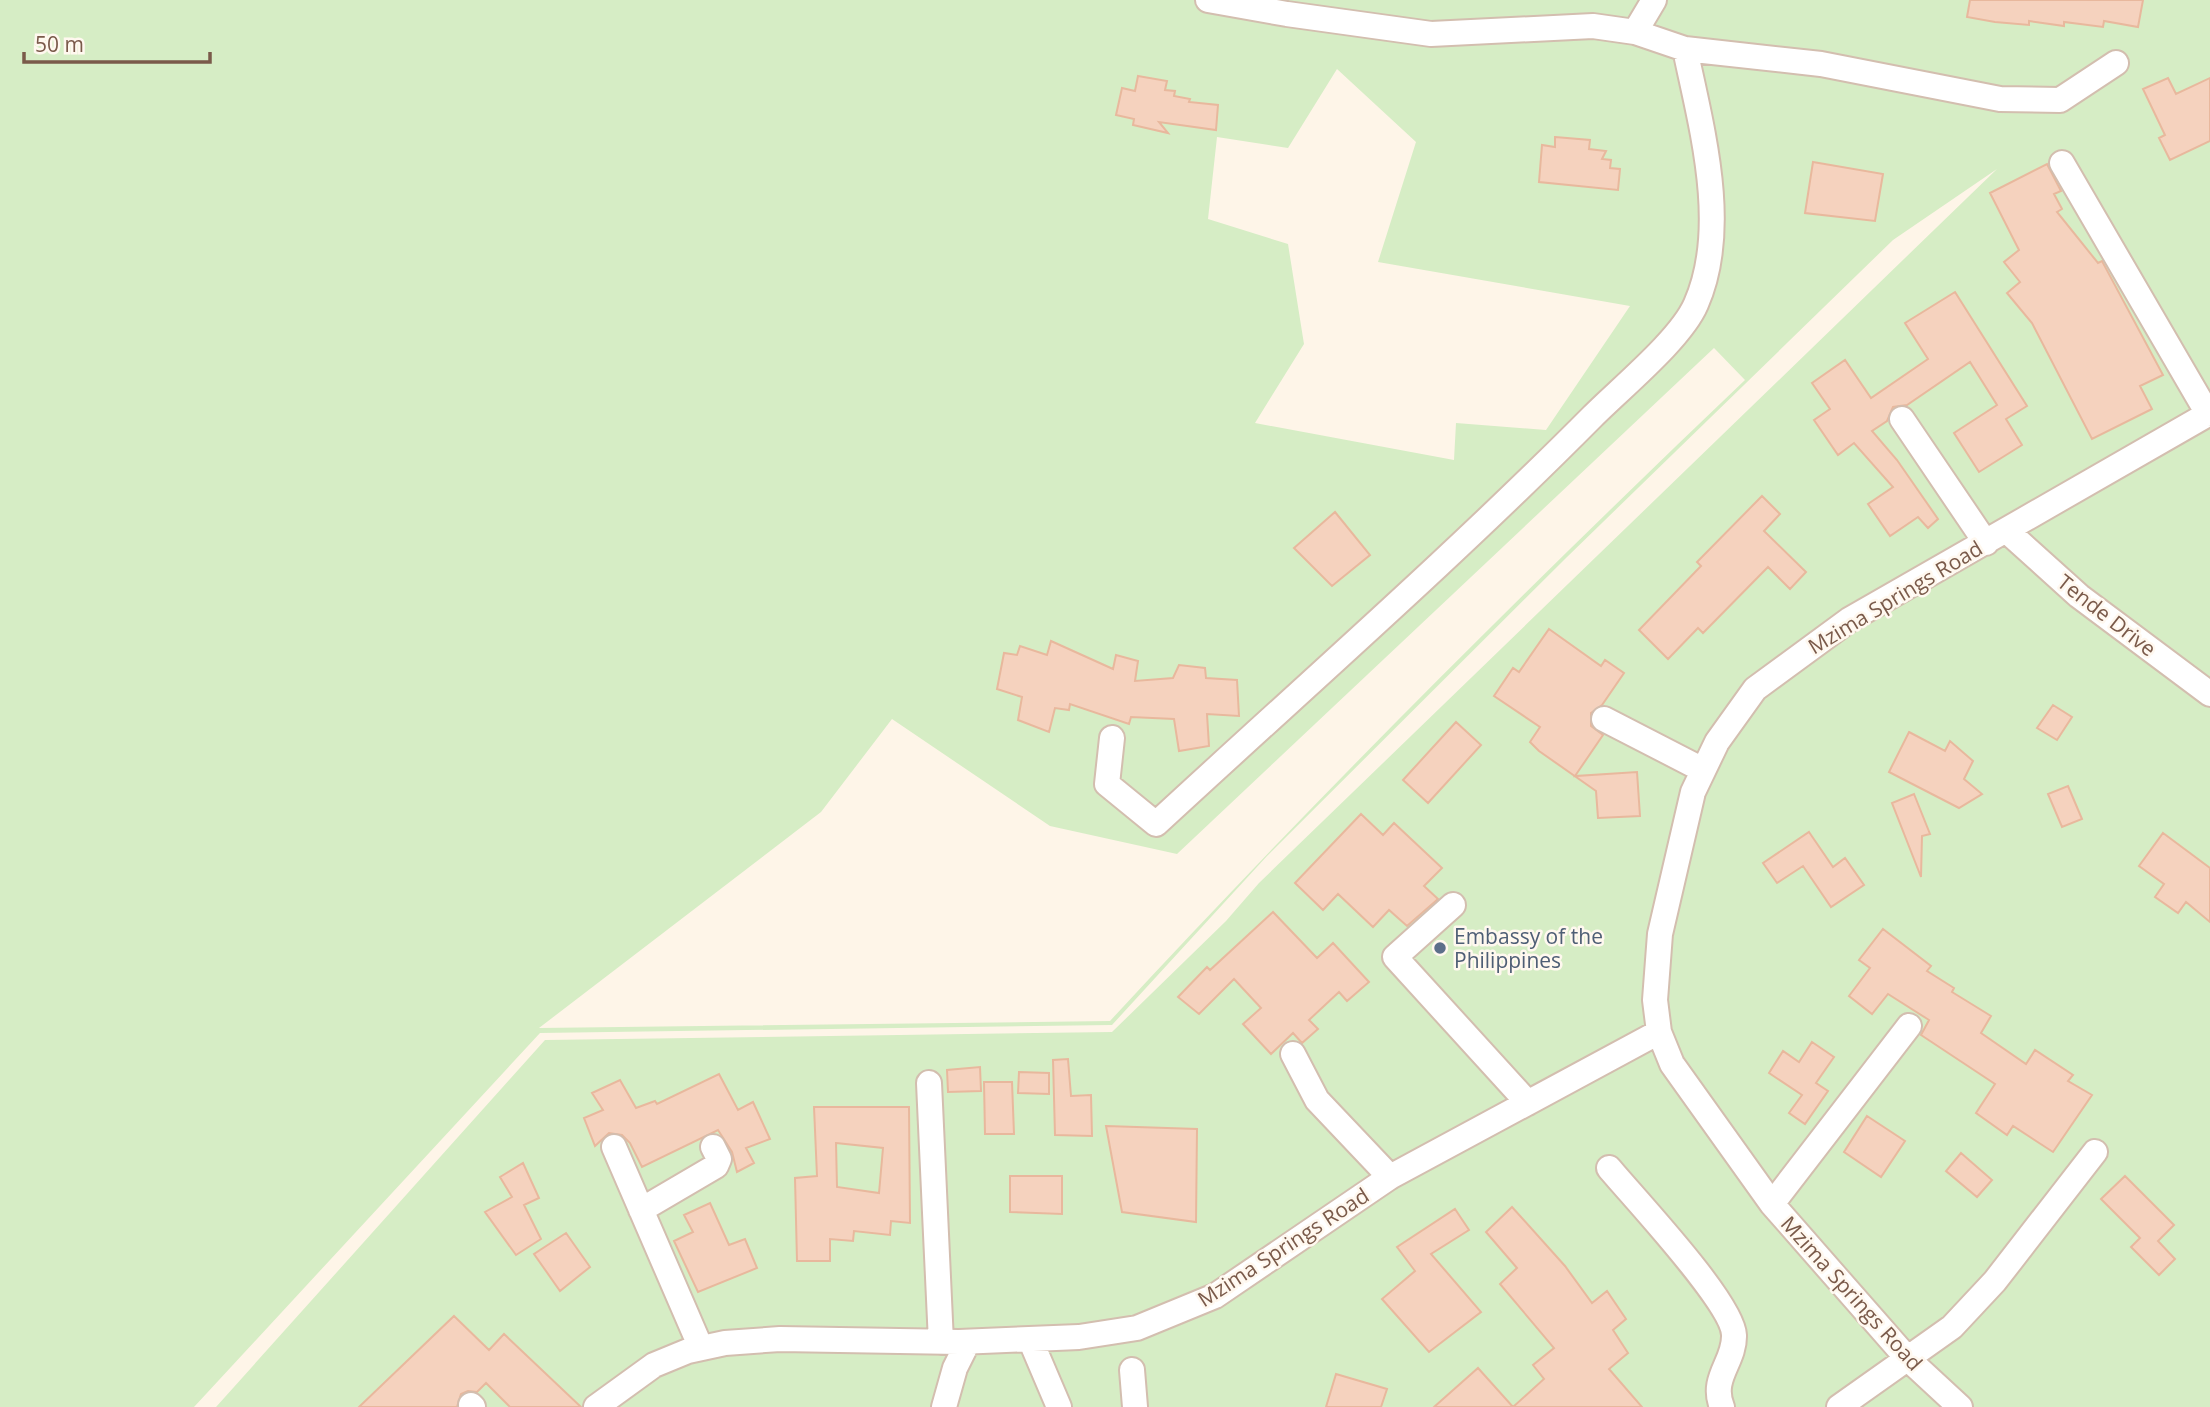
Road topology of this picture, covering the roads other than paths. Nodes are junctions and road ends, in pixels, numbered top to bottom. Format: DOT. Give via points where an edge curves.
graph roads {
  1 [pos="1208,0"];
  2 [pos="1654,0"];
  3 [pos="1635,32"];
  4 [pos="1685,49"];
  5 [pos="2116,63"];
  6 [pos="2062,163"];
  7 [pos="2209,414"];
  8 [pos="1902,419"];
  9 [pos="1996,537"];
  10 [pos="2210,694"];
  11 [pos="1604,719"];
  12 [pos="1112,738"];
  13 [pos="1703,770"];
  14 [pos="1453,905"];
  15 [pos="1909,1026"];
  16 [pos="1659,1032"];
  17 [pos="1293,1054"];
  18 [pos="929,1083"];
  19 [pos="1528,1103"];
  20 [pos="614,1147"];
  21 [pos="713,1147"];
  22 [pos="2095,1152"];
  23 [pos="1609,1168"];
  24 [pos="1390,1177"];
  25 [pos="1772,1204"];
  26 [pos="641,1210"];
  27 [pos="1030,1339"];
  28 [pos="941,1342"];
  29 [pos="968,1342"];
  30 [pos="701,1348"];
  31 [pos="1907,1358"];
  32 [pos="1132,1370"];
  33 [pos="596,1407"];
  34 [pos="944,1407"];
  35 [pos="1059,1407"];
  36 [pos="1135,1407"];
  37 [pos="1722,1407"];
  38 [pos="1839,1407"];
  39 [pos="1960,1407"];
  1 -- 3 [label="street" via="1432,34 1593,26"];
  2 -- 3 [label="street"];
  3 -- 4 [label="street"];
  4 -- 5 [label="street" via="1821,64 2000,99 2060,100"];
  4 -- 12 [label="street" via="1709,161 1710,252 1696,304 1677,331 1540,470 1156,824 1107,784"];
  6 -- 7 [label="street"];
  7 -- 9 [label="street, Mzima Springs Road"];
  8 -- 9 [label="street, Tende Drive"];
  9 -- 10 [label="street, Tende Drive"];
  9 -- 13 [label="street, Mzima Springs Road" via="1849,620 1796,656 1755,689"];
  11 -- 13 [label="street"];
  13 -- 16 [label="street, Mzima Springs Road" via="1693,792 1660,934 1655,1000"];
  14 -- 19 [label="street" via="1395,957"];
  15 -- 25 [label="street"];
  16 -- 19 [label="street, Mzima Springs Road"];
  16 -- 25 [label="street, Mzima Springs Road" via="1672,1064"];
  17 -- 24 [label="street" via="1317,1100"];
  18 -- 28 [label="street"];
  19 -- 24 [label="street, Mzima Springs Road"];
  20 -- 26 [label="street"];
  21 -- 26 [label="street" via="719,1159 716,1166"];
  22 -- 31 [label="street" via="1995,1281 1952,1326"];
  23 -- 37 [label="street" via="1724,1307 1734,1335 1716,1393"];
  24 -- 27 [label="street, Mzima Springs Road" via="1215,1296 1137,1328"];
  25 -- 31 [label="street, Mzima Springs Road"];
  26 -- 30 [label="street"];
  27 -- 29 [label="street, Mzima Springs Road"];
  27 -- 35 [label="street"];
  28 -- 29 [label="street, Mzima Springs Road"];
  28 -- 30 [label="street, Mzima Springs Road" via="780,1339"];
  29 -- 34 [label="street"];
  30 -- 33 [label="street, Mzima Springs Road" via="654,1365"];
  31 -- 38 [label="street"];
  31 -- 39 [label="street, Mzima Springs Road"];
  32 -- 36 [label="street"];
}
